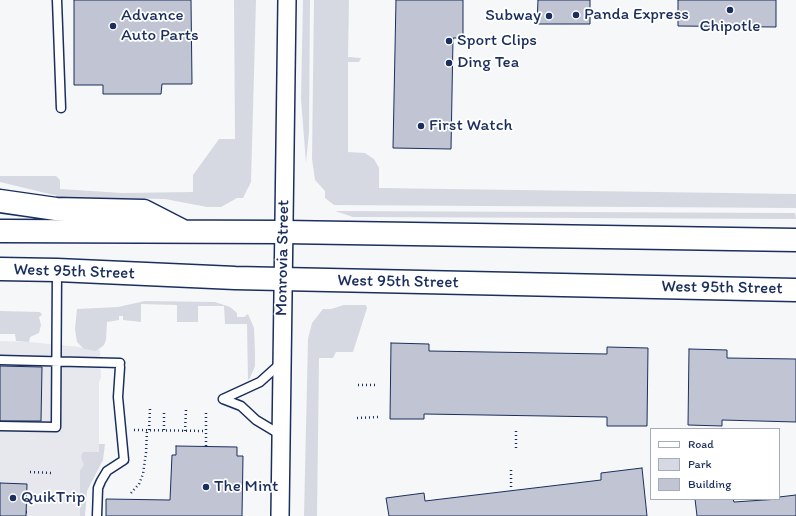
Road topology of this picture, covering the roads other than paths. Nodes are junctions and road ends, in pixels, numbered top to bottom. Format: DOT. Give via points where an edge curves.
graph roads {
  1 [pos="56,0"];
  2 [pos="287,0"];
  3 [pos="61,108"];
  4 [pos="0,201"];
  5 [pos="0,231"];
  6 [pos="184,232"];
  7 [pos="284,232"];
  8 [pos="796,240"];
  9 [pos="0,269"];
  10 [pos="57,270"];
  11 [pos="283,279"];
  12 [pos="796,290"];
  13 [pos="0,360"];
  14 [pos="56,361"];
  15 [pos="282,362"];
  16 [pos="0,426"];
  17 [pos="281,435"];
  18 [pos="97,516"];
  19 [pos="280,516"];
  1 -- 3 [label="lane"];
  2 -- 7 [label="street, Monrovia Street"];
  4 -- 6 [label="main road" via="56,209 144,210"];
  5 -- 6 [label="main road"];
  6 -- 7 [label="main road"];
  7 -- 8 [label="main road"];
  7 -- 11 [label="street, Monrovia Street"];
  9 -- 10 [label="main road, West 95th Street"];
  10 -- 11 [label="main road, West 95th Street"];
  10 -- 14 [label="lane"];
  11 -- 12 [label="main road, West 95th Street"];
  11 -- 15 [label="street, Monrovia Street"];
  13 -- 14 [label="lane"];
  14 -- 16 [label="lane" via="56,427"];
  14 -- 18 [label="lane" via="120,365 118,397 124,460 107,471 101,481 98,488"];
  15 -- 17 [label="street, Monrovia Street"];
  15 -- 17 [label="lane" via="260,382 223,399 241,406 256,420"];
  17 -- 19 [label="street, Monrovia Street"];
}
